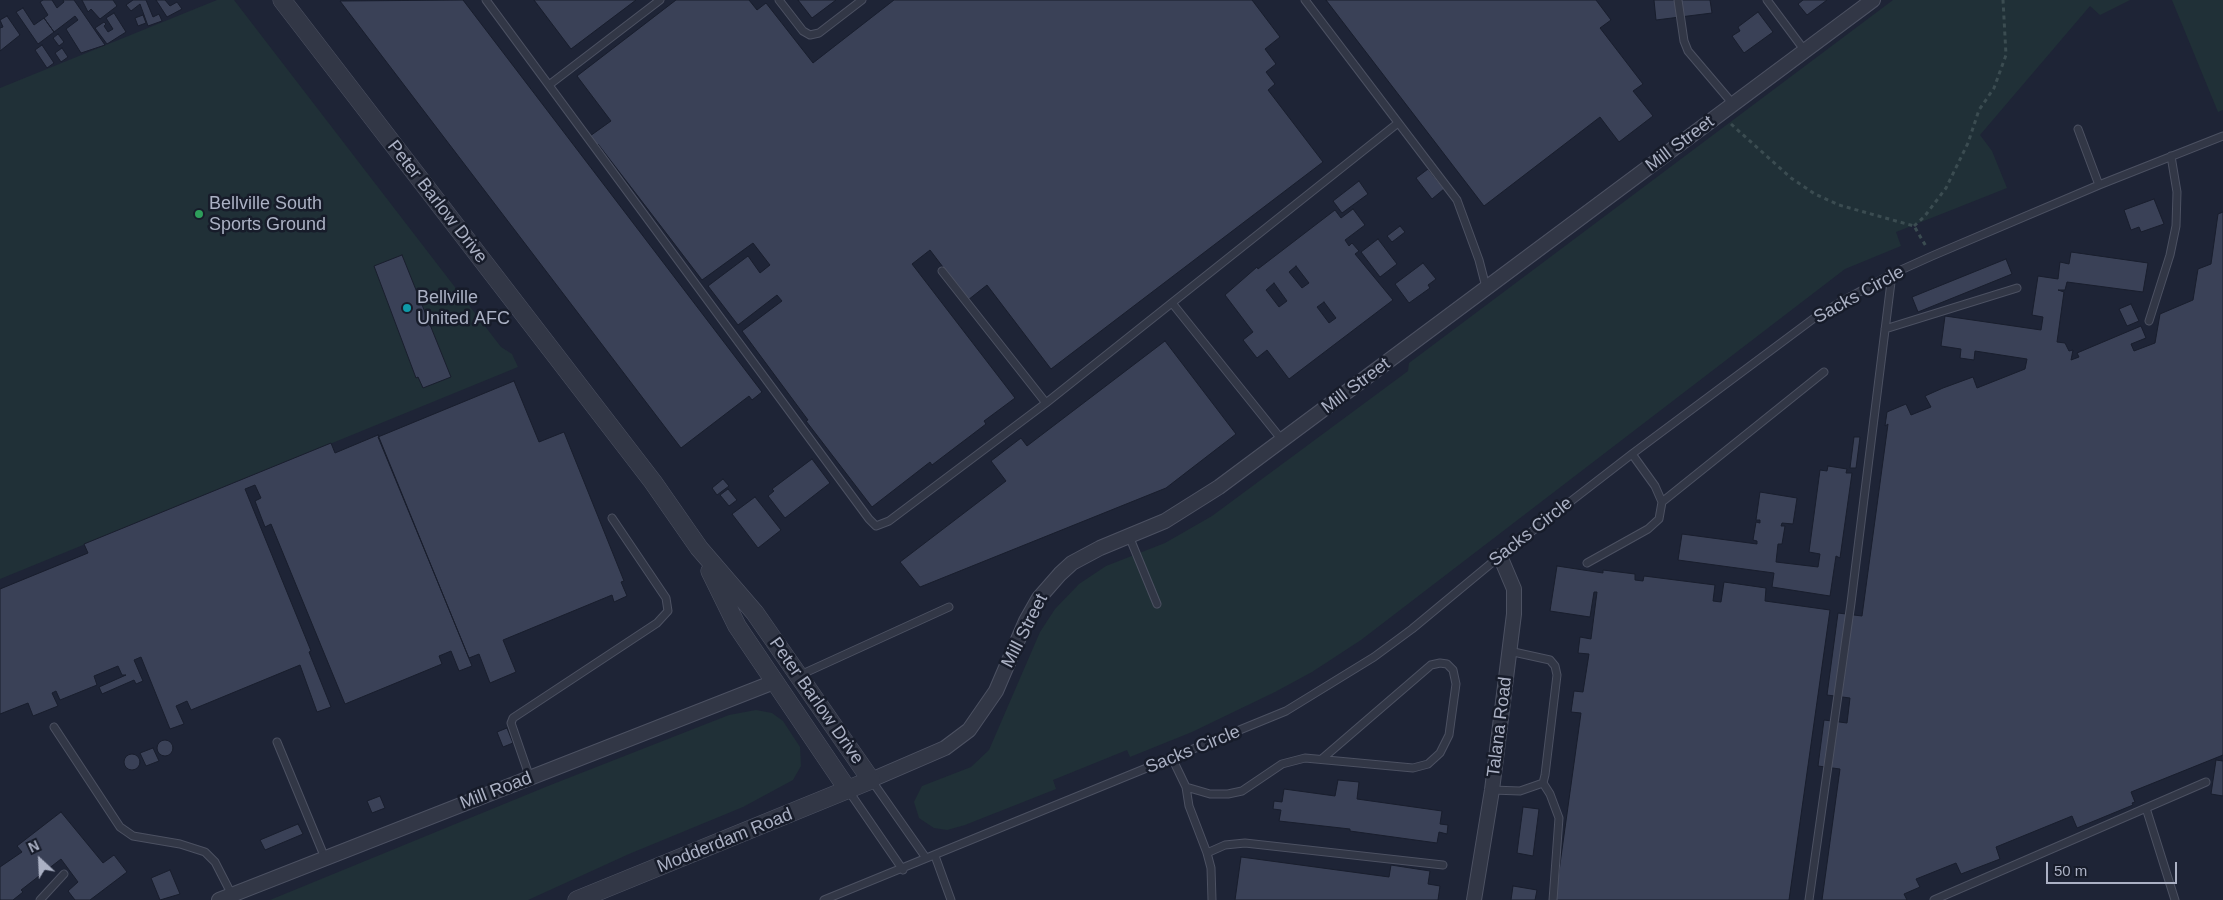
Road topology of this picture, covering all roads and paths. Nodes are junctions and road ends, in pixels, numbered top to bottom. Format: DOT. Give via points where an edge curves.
graph roads {
  1 [pos="282,0"];
  2 [pos="486,0"];
  3 [pos="660,0"];
  4 [pos="779,0"];
  5 [pos="862,0"];
  6 [pos="1305,0"];
  7 [pos="1678,0"];
  8 [pos="1767,0"];
  9 [pos="1873,0"];
  10 [pos="2003,0"];
  11 [pos="1805,51"];
  12 [pos="549,85"];
  13 [pos="1733,104"];
  14 [pos="1719,115"];
  15 [pos="1398,124"];
  16 [pos="2078,129"];
  17 [pos="2223,136"];
  18 [pos="2171,156"];
  19 [pos="2099,185"];
  20 [pos="1914,226"];
  21 [pos="1932,256"];
  22 [pos="942,271"];
  23 [pos="1892,274"];
  24 [pos="1486,287"];
  25 [pos="2017,288"];
  26 [pos="1172,303"];
  27 [pos="2149,321"];
  28 [pos="1885,330"];
  29 [pos="1824,372"];
  30 [pos="1046,403"];
  31 [pos="1283,440"];
  32 [pos="1632,454"];
  33 [pos="1662,502"];
  34 [pos="612,518"];
  35 [pos="1129,536"];
  36 [pos="699,548"];
  37 [pos="1500,556"];
  38 [pos="1587,563"];
  39 [pos="1157,604"];
  40 [pos="948,607"];
  41 [pos="1509,651"];
  42 [pos="798,676"];
  43 [pos="774,682"];
  44 [pos="54,727"];
  45 [pos="278,742"];
  46 [pos="1172,758"];
  47 [pos="1322,758"];
  48 [pos="530,778"];
  49 [pos="871,780"];
  50 [pos="2206,782"];
  51 [pos="1543,783"];
  52 [pos="1186,787"];
  53 [pos="848,790"];
  54 [pos="1492,790"];
  55 [pos="2146,808"];
  56 [pos="1208,853"];
  57 [pos="935,856"];
  58 [pos="325,858"];
  59 [pos="926,858"];
  60 [pos="1443,864"];
  61 [pos="903,870"];
  62 [pos="64,874"];
  63 [pos="232,894"];
  64 [pos="40,900"];
  65 [pos="219,900"];
  66 [pos="577,900"];
  67 [pos="824,900"];
  68 [pos="951,900"];
  69 [pos="1212,900"];
  70 [pos="1474,900"];
  71 [pos="1553,900"];
  72 [pos="1809,900"];
  73 [pos="1934,900"];
  74 [pos="2176,900"];
  1 -- 36 [label="street, Peter Barlow Drive" via="653,482"];
  2 -- 12 [label="lane"];
  3 -- 12 [label="lane"];
  4 -- 5 [label="lane" via="803,31 810,34 819,33"];
  6 -- 15 [label="lane"];
  7 -- 13 [label="lane" via="1688,51"];
  8 -- 11 [label="lane"];
  9 -- 11 [label="street, Mill Street"];
  10 -- 20 [label="path" via="2006,55 1994,88 1979,110 1968,143 1946,188"];
  11 -- 13 [label="street, Mill Street"];
  12 -- 30 [label="lane" via="876,526 889,521"];
  13 -- 14 [label="street, Mill Street"];
  14 -- 20 [label="path" via="1791,178 1815,194 1839,205"];
  14 -- 24 [label="street, Mill Street"];
  15 -- 24 [label="lane" via="1457,200"];
  15 -- 26 [label="lane"];
  16 -- 19 [label="lane"];
  17 -- 18 [label="lane, Sacks Circle"];
  18 -- 19 [label="lane, Sacks Circle"];
  18 -- 27 [label="lane" via="2177,192 2176,226"];
  19 -- 21 [label="lane, Sacks Circle"];
  20 -- 21 [label="path"];
  21 -- 23 [label="lane, Sacks Circle"];
  22 -- 30 [label="lane"];
  23 -- 28 [label="lane"];
  23 -- 32 [label="lane, Sacks Circle" via="1817,316"];
  24 -- 31 [label="street, Mill Street"];
  25 -- 28 [label="lane"];
  26 -- 30 [label="lane"];
  26 -- 31 [label="lane"];
  28 -- 72 [label="lane" via="1850,612"];
  29 -- 33 [label="lane"];
  31 -- 35 [label="street, Mill Street" via="1190,507"];
  32 -- 33 [label="lane" via="1655,486"];
  32 -- 37 [label="lane, Sacks Circle"];
  33 -- 38 [label="lane" via="1659,519 1648,529"];
  34 -- 48 [label="lane" via="666,598 668,611 657,623 513,718 511,723"];
  35 -- 39 [label="lane"];
  35 -- 49 [label="street, Mill Street" via="1072,563 1044,590 1029,615 996,691 969,730 945,748"];
  36 -- 42 [label="street, Peter Barlow Drive" via="756,614"];
  36 -- 43 [label="street, Peter Barlow Drive" via="737,626"];
  37 -- 41 [label="street, Talana Road" via="1514,589"];
  37 -- 46 [label="lane, Sacks Circle" via="1412,629 1333,684 1286,711"];
  40 -- 42 [label="lane"];
  41 -- 51 [label="lane" via="1550,660 1555,666 1557,674"];
  41 -- 54 [label="street, Talana Road"];
  42 -- 49 [label="street, Peter Barlow Drive"];
  43 -- 48 [label="street, Mill Road"];
  43 -- 53 [label="street, Peter Barlow Drive"];
  44 -- 63 [label="lane" via="120,827 133,836 205,852 215,862"];
  45 -- 58 [label="lane"];
  46 -- 52 [label="lane"];
  46 -- 57 [label="lane, Sacks Circle"];
  47 -- 47 [label="lane" via="1414,768 1428,764 1440,753 1449,734 1456,684 1452,670 1447,664 1431,665"];
  47 -- 52 [label="lane" via="1282,764 1252,786 1228,794 1210,794"];
  48 -- 58 [label="street, Mill Road"];
  49 -- 53 [label="street, Modderdam Road"];
  49 -- 59 [label="lane, Peter Barlow Drive"];
  50 -- 55 [label="lane"];
  51 -- 54 [label="lane" via="1520,791"];
  51 -- 71 [label="lane" via="1559,818"];
  52 -- 56 [label="lane" via="1189,806"];
  53 -- 61 [label="lane, Peter Barlow Drive"];
  53 -- 66 [label="street, Modderdam Road"];
  54 -- 70 [label="street, Talana Road"];
  55 -- 73 [label="lane"];
  55 -- 74 [label="lane"];
  56 -- 60 [label="lane" via="1225,845 1245,843"];
  56 -- 69 [label="lane" via="1212,868"];
  57 -- 59 [label="lane, Sacks Circle"];
  57 -- 68 [label="lane"];
  58 -- 63 [label="street, Mill Road"];
  59 -- 61 [label="lane, Sacks Circle"];
  61 -- 67 [label="lane, Sacks Circle"];
  62 -- 64 [label="lane"];
  63 -- 65 [label="street, Mill Road"];
}
